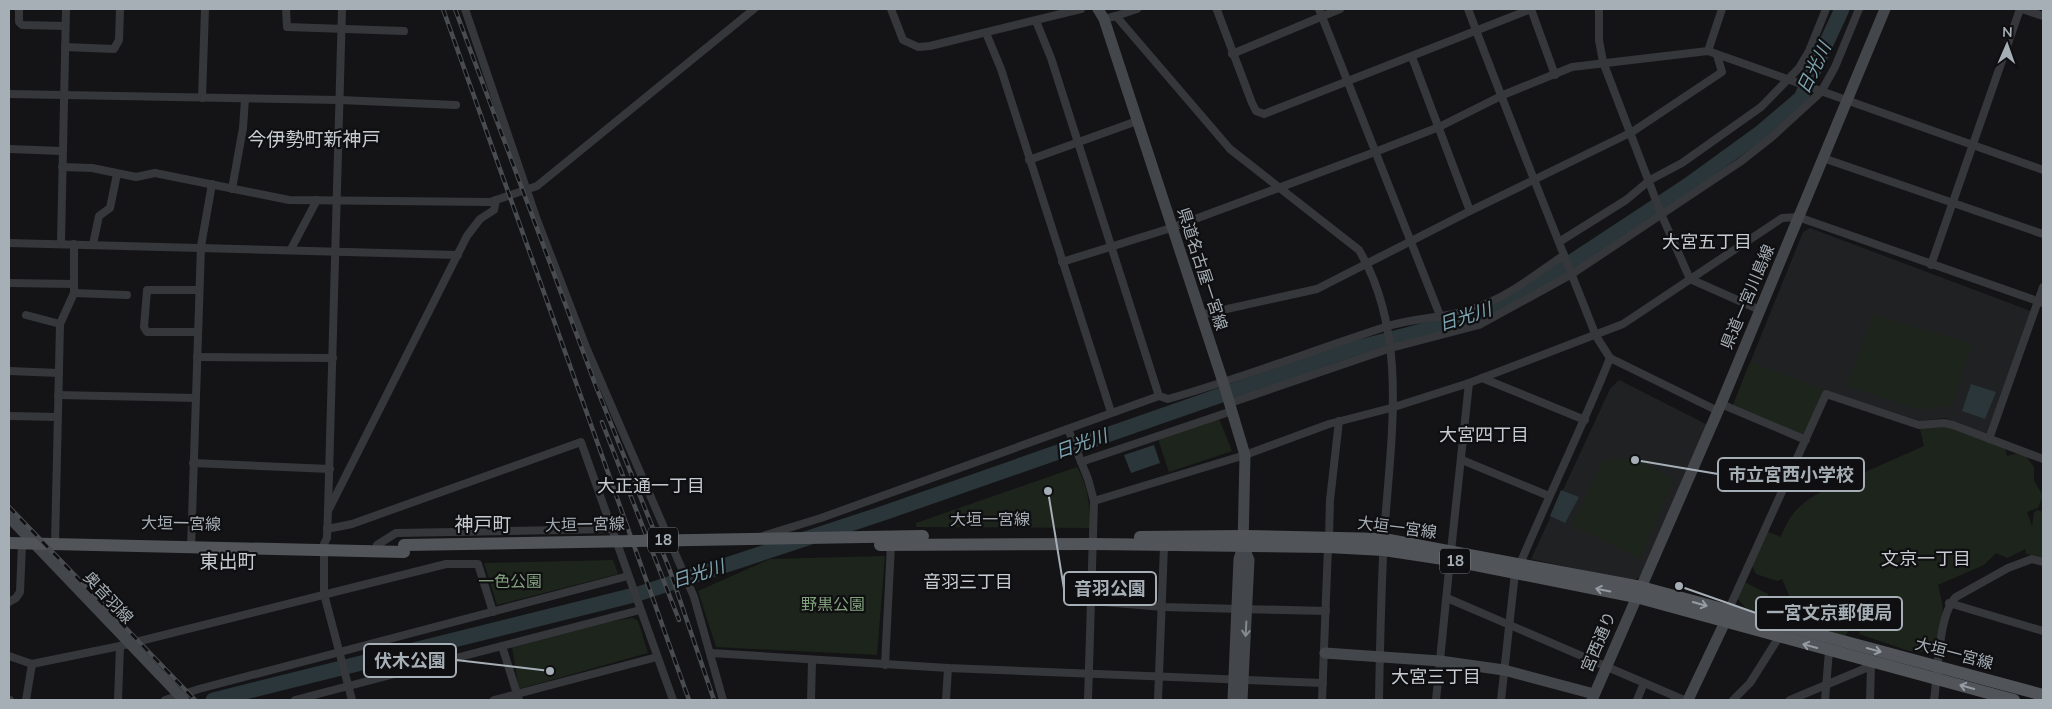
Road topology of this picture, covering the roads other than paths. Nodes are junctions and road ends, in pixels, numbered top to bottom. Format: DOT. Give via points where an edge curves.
graph roads {
  1 [pos="19,9"];
  2 [pos="66,9"];
  3 [pos="120,9"];
  4 [pos="205,9"];
  5 [pos="286,9"];
  6 [pos="342,9"];
  7 [pos="465,9"];
  8 [pos="754,9"];
  9 [pos="892,9"];
  10 [pos="1081,9"];
  11 [pos="1137,9"];
  12 [pos="1340,9"];
  13 [pos="1468,9"];
  14 [pos="1531,9"];
  15 [pos="1599,9"];
  16 [pos="1722,9"];
  17 [pos="1826,9"];
  18 [pos="1860,9"];
  19 [pos="1885,9"];
  20 [pos="2021,9"];
  21 [pos="1217,10"];
  22 [pos="1320,12"];
  23 [pos="1101,14"];
  24 [pos="1116,16"];
  25 [pos="2043,16"];
  26 [pos="1036,21"];
  27 [pos="65,26"];
  28 [pos="342,29"];
  29 [pos="404,31"];
  30 [pos="1477,32"];
  31 [pos="986,33"];
  32 [pos="65,48"];
  33 [pos="1708,51"];
  34 [pos="1232,54"];
  35 [pos="1717,54"];
  36 [pos="1412,57"];
  37 [pos="1604,62"];
  38 [pos="1555,75"];
  39 [pos="1789,81"];
  40 [pos="1348,82"];
  41 [pos="1819,92"];
  42 [pos="9,94"];
  43 [pos="64,94"];
  44 [pos="1503,95"];
  45 [pos="202,98"];
  46 [pos="245,99"];
  47 [pos="340,100"];
  48 [pos="1846,101"];
  49 [pos="456,105"];
  50 [pos="1137,120"];
  51 [pos="1439,127"];
  52 [pos="1632,132"];
  53 [pos="1077,141"];
  54 [pos="1973,144"];
  55 [pos="9,149"];
  56 [pos="62,151"];
  57 [pos="1375,152"];
  58 [pos="1823,158"];
  59 [pos="1029,160"];
  60 [pos="62,167"];
  61 [pos="2043,170"];
  62 [pos="117,174"];
  63 [pos="1533,180"];
  64 [pos="1650,180"];
  65 [pos="212,184"];
  66 [pos="1279,186"];
  67 [pos="232,188"];
  68 [pos="526,190"];
  69 [pos="338,199"];
  70 [pos="317,200"];
  71 [pos="496,200"];
  72 [pos="1953,202"];
  73 [pos="1470,211"];
  74 [pos="1661,214"];
  75 [pos="1798,218"];
  76 [pos="1171,228"];
  77 [pos="2043,234"];
  78 [pos="1409,242"];
  79 [pos="1559,242"];
  80 [pos="9,243"];
  81 [pos="61,244"];
  82 [pos="74,244"];
  83 [pos="92,244"];
  84 [pos="201,246"];
  85 [pos="1110,248"];
  86 [pos="291,249"];
  87 [pos="337,251"];
  88 [pos="458,255"];
  89 [pos="1564,255"];
  90 [pos="1062,262"];
  91 [pos="1366,262"];
  92 [pos="1931,264"];
  93 [pos="1571,273"];
  94 [pos="1690,279"];
  95 [pos="9,282"];
  96 [pos="74,284"];
  97 [pos="2043,287"];
  98 [pos="199,290"];
  99 [pos="74,293"];
  100 [pos="127,294"];
  101 [pos="2041,302"];
  102 [pos="1760,310"];
  103 [pos="1200,315"];
  104 [pos="26,316"];
  105 [pos="1441,318"];
  106 [pos="60,324"];
  107 [pos="1389,327"];
  108 [pos="197,332"];
  109 [pos="1596,336"];
  110 [pos="1391,346"];
  111 [pos="197,356"];
  112 [pos="333,358"];
  113 [pos="1610,358"];
  114 [pos="9,371"];
  115 [pos="58,372"];
  116 [pos="1482,378"];
  117 [pos="1470,383"];
  118 [pos="1224,384"];
  119 [pos="58,395"];
  120 [pos="1159,396"];
  121 [pos="196,398"];
  122 [pos="1230,406"];
  123 [pos="1720,407"];
  124 [pos="1391,408"];
  125 [pos="1111,412"];
  126 [pos="9,416"];
  127 [pos="57,417"];
  128 [pos="1585,420"];
  129 [pos="1339,421"];
  130 [pos="1068,429"];
  131 [pos="1989,439"];
  132 [pos="1806,440"];
  133 [pos="1245,455"];
  134 [pos="2043,459"];
  135 [pos="1462,460"];
  136 [pos="1080,461"];
  137 [pos="194,463"];
  138 [pos="330,469"];
  139 [pos="1549,496"];
  140 [pos="1094,501"];
  141 [pos="328,511"];
  142 [pos="9,517"];
  143 [pos="327,529"];
  144 [pos="611,529"];
  145 [pos="9,535"];
  146 [pos="1093,540"];
  147 [pos="28,541"];
  148 [pos="55,541"];
  149 [pos="1244,541"];
  150 [pos="1329,542"];
  151 [pos="9,543"];
  152 [pos="192,544"];
  153 [pos="885,544"];
  154 [pos="1384,544"];
  155 [pos="377,545"];
  156 [pos="670,545"];
  157 [pos="1164,546"];
  158 [pos="324,548"];
  159 [pos="404,548"];
  160 [pos="1451,555"];
  161 [pos="2043,562"];
  162 [pos="1518,569"];
  163 [pos="629,578"];
  164 [pos="1638,592"];
  165 [pos="324,594"];
  166 [pos="1447,598"];
  167 [pos="1091,601"];
  168 [pos="9,602"];
  169 [pos="1949,603"];
  170 [pos="1163,607"];
  171 [pos="640,609"];
  172 [pos="1242,610"];
  173 [pos="1326,611"];
  174 [pos="493,612"];
  175 [pos="1726,617"];
  176 [pos="1509,624"];
  177 [pos="2043,631"];
  178 [pos="1779,637"];
  179 [pos="124,645"];
  180 [pos="502,646"];
  181 [pos="1829,651"];
  182 [pos="340,653"];
  183 [pos="711,653"];
  184 [pos="1324,653"];
  185 [pos="9,656"];
  186 [pos="1380,656"];
  187 [pos="657,657"];
  188 [pos="812,661"];
  189 [pos="1440,661"];
  190 [pos="32,664"];
  191 [pos="1872,664"];
  192 [pos="885,665"];
  193 [pos="1606,665"];
  194 [pos="948,668"];
  195 [pos="1504,670"];
  196 [pos="1089,673"];
  197 [pos="1938,673"];
  198 [pos="1159,677"];
  199 [pos="1238,680"];
  200 [pos="1323,682"];
  201 [pos="1644,683"];
  202 [pos="1826,684"];
  203 [pos="348,685"];
  204 [pos="2043,696"];
  205 [pos="518,697"];
  206 [pos="1593,697"];
  207 [pos="182,698"];
  208 [pos="26,700"];
  209 [pos="118,700"];
  210 [pos="165,700"];
  211 [pos="296,700"];
  212 [pos="352,700"];
  213 [pos="494,700"];
  214 [pos="673,700"];
  215 [pos="723,700"];
  216 [pos="811,700"];
  217 [pos="946,700"];
  218 [pos="1088,700"];
  219 [pos="1158,700"];
  220 [pos="1233,700"];
  221 [pos="1242,700"];
  222 [pos="1322,700"];
  223 [pos="1379,700"];
  224 [pos="1436,700"];
  225 [pos="1501,700"];
  226 [pos="1637,700"];
  227 [pos="1684,700"];
  228 [pos="1688,700"];
  229 [pos="1733,700"];
  230 [pos="1790,700"];
  231 [pos="1825,700"];
  232 [pos="1870,700"];
  233 [pos="1934,700"];
  234 [pos="2014,700"];
  1 -- 27 [label="street" via="22,25"];
  2 -- 27 [label="street"];
  3 -- 32 [label="street" via="119,40 114,49"];
  4 -- 45 [label="street"];
  5 -- 28 [label="street" via="287,27"];
  6 -- 28 [label="street"];
  7 -- 68 [label="street"];
  8 -- 68 [label="street" via="537,186"];
  9 -- 31 [label="street" via="903,40 918,47"];
  10 -- 26 [label="street"];
  11 -- 24 [label="street"];
  12 -- 22 [label="street"];
  13 -- 30 [label="street"];
  14 -- 30 [label="street"];
  14 -- 38 [label="street"];
  15 -- 37 [label="street" via="1599,40"];
  16 -- 33 [label="street"];
  17 -- 39 [label="street" via="1809,51"];
  18 -- 41 [label="street" via="1836,67"];
  19 -- 48 [label="main road, 県道一宮川島線"];
  20 -- 25 [label="street"];
  20 -- 54 [label="street"];
  21 -- 34 [label="street"];
  22 -- 34 [label="street"];
  22 -- 40 [label="street"];
  23 -- 24 [label="street"];
  23 -- 50 [label="main road, 県道名古屋一宮線"];
  24 -- 66 [label="street" via="1230,149"];
  26 -- 31 [label="street"];
  26 -- 53 [label="street"];
  27 -- 32 [label="street"];
  28 -- 29 [label="street"];
  28 -- 47 [label="street"];
  30 -- 36 [label="street"];
  30 -- 44 [label="street"];
  31 -- 59 [label="street" via="1001,69"];
  32 -- 43 [label="street"];
  33 -- 35 [label="street"];
  33 -- 37 [label="street"];
  34 -- 40 [label="street" via="1256,111 1264,114"];
  35 -- 39 [label="street"];
  35 -- 52 [label="street" via="1722,72"];
  36 -- 40 [label="street"];
  36 -- 51 [label="street"];
  37 -- 38 [label="street" via="1572,67"];
  37 -- 52 [label="street"];
  38 -- 44 [label="street"];
  39 -- 41 [label="street"];
  39 -- 64 [label="street" via="1744,121 1682,163"];
  40 -- 57 [label="street"];
  41 -- 48 [label="street"];
  41 -- 74 [label="street" via="1773,136"];
  42 -- 43 [label="street"];
  43 -- 45 [label="street"];
  43 -- 56 [label="street"];
  44 -- 51 [label="street"];
  44 -- 63 [label="street"];
  45 -- 46 [label="street"];
  46 -- 47 [label="street"];
  46 -- 67 [label="street"];
  47 -- 49 [label="street"];
  47 -- 69 [label="street"];
  48 -- 54 [label="street"];
  48 -- 58 [label="main road, 県道一宮川島線"];
  50 -- 53 [label="street"];
  50 -- 76 [label="main road, 県道名古屋一宮線"];
  51 -- 57 [label="street"];
  51 -- 73 [label="street"];
  52 -- 63 [label="street"];
  52 -- 64 [label="street"];
  53 -- 59 [label="street"];
  53 -- 85 [label="street"];
  54 -- 61 [label="street"];
  54 -- 72 [label="street"];
  55 -- 56 [label="street"];
  56 -- 60 [label="street"];
  57 -- 66 [label="street"];
  57 -- 78 [label="street"];
  58 -- 72 [label="street"];
  58 -- 75 [label="main road, 県道一宮川島線"];
  59 -- 90 [label="street"];
  60 -- 62 [label="street" via="92,168"];
  60 -- 81 [label="street"];
  62 -- 65 [label="street" via="136,177 155,173"];
  62 -- 83 [label="street" via="110,208 99,216"];
  63 -- 73 [label="street"];
  63 -- 79 [label="street"];
  64 -- 74 [label="street"];
  64 -- 79 [label="street" via="1626,200"];
  65 -- 67 [label="street"];
  65 -- 84 [label="street"];
  66 -- 76 [label="street"];
  66 -- 91 [label="street" via="1359,250"];
  67 -- 70 [label="street" via="276,199"];
  68 -- 71 [label="street"];
  68 -- 156 [label="street" via="586,347"];
  69 -- 70 [label="street"];
  69 -- 71 [label="street"];
  69 -- 87 [label="street"];
  70 -- 86 [label="street"];
  71 -- 88 [label="street" via="494,210 474,226"];
  72 -- 77 [label="street"];
  72 -- 92 [label="street"];
  73 -- 78 [label="street"];
  74 -- 93 [label="street"];
  74 -- 94 [label="street"];
  75 -- 92 [label="street"];
  75 -- 94 [label="street" via="1782,218"];
  75 -- 102 [label="main road, 県道一宮川島線"];
  76 -- 85 [label="street"];
  76 -- 103 [label="main road, 県道名古屋一宮線"];
  78 -- 91 [label="street"];
  78 -- 105 [label="street"];
  79 -- 89 [label="street"];
  80 -- 81 [label="street"];
  81 -- 82 [label="street"];
  82 -- 83 [label="street"];
  82 -- 96 [label="street"];
  83 -- 84 [label="street"];
  84 -- 86 [label="street"];
  84 -- 98 [label="street"];
  85 -- 90 [label="street"];
  85 -- 120 [label="street"];
  86 -- 87 [label="street"];
  87 -- 88 [label="street"];
  87 -- 112 [label="street"];
  88 -- 141 [label="street"];
  89 -- 93 [label="street"];
  89 -- 105 [label="street" via="1517,287 1472,309"];
  90 -- 125 [label="street"];
  91 -- 103 [label="street" via="1317,289"];
  91 -- 107 [label="street"];
  92 -- 101 [label="street"];
  93 -- 109 [label="street"];
  93 -- 110 [label="street" via="1479,325"];
  94 -- 102 [label="street"];
  94 -- 109 [label="street" via="1623,324"];
  95 -- 96 [label="street"];
  96 -- 99 [label="street"];
  97 -- 101 [label="street"];
  98 -- 108 [label="street"];
  98 -- 108 [label="street" via="147,290 144,327 147,332"];
  99 -- 100 [label="street"];
  99 -- 106 [label="street"];
  101 -- 131 [label="street"];
  102 -- 123 [label="main road, 県道一宮川島線"];
  103 -- 118 [label="main road, 県道名古屋一宮線"];
  104 -- 106 [label="street"];
  105 -- 107 [label="street"];
  106 -- 115 [label="street"];
  107 -- 110 [label="street"];
  107 -- 118 [label="street"];
  108 -- 111 [label="street"];
  109 -- 113 [label="street"];
  109 -- 116 [label="street"];
  110 -- 122 [label="street"];
  110 -- 124 [label="street"];
  111 -- 112 [label="street"];
  111 -- 121 [label="street"];
  112 -- 138 [label="street"];
  113 -- 123 [label="street"];
  113 -- 128 [label="street"];
  114 -- 115 [label="street"];
  115 -- 119 [label="street"];
  116 -- 117 [label="street"];
  116 -- 128 [label="street"];
  117 -- 124 [label="street"];
  117 -- 135 [label="street"];
  118 -- 120 [label="street" via="1168,399"];
  118 -- 122 [label="main road, 県道名古屋一宮線"];
  119 -- 121 [label="street"];
  119 -- 127 [label="street"];
  120 -- 125 [label="street"];
  121 -- 137 [label="street"];
  122 -- 133 [label="main road, 県道名古屋一宮線"];
  122 -- 136 [label="street"];
  123 -- 132 [label="street"];
  123 -- 164 [label="main road, 県道一宮川島線"];
  124 -- 129 [label="street"];
  124 -- 154 [label="street"];
  125 -- 130 [label="street"];
  126 -- 127 [label="street"];
  127 -- 148 [label="street"];
  128 -- 139 [label="street"];
  129 -- 133 [label="street"];
  129 -- 150 [label="street"];
  130 -- 136 [label="street"];
  130 -- 156 [label="street" via="822,518 746,542"];
  131 -- 132 [label="street" via="1944,422 1919,425 1826,394"];
  131 -- 134 [label="street"];
  132 -- 175 [label="street"];
  133 -- 140 [label="street"];
  133 -- 149 [label="main road, 県道名古屋一宮線"];
  135 -- 139 [label="street"];
  135 -- 160 [label="street"];
  136 -- 140 [label="street"];
  137 -- 138 [label="street"];
  137 -- 152 [label="street"];
  138 -- 141 [label="street"];
  139 -- 162 [label="street"];
  140 -- 146 [label="street"];
  141 -- 143 [label="street"];
  142 -- 147 [label="main road, 奥音羽線"];
  143 -- 144 [label="street" via="352,524 581,442"];
  143 -- 158 [label="street"];
  144 -- 155 [label="street" via="396,533"];
  144 -- 163 [label="street"];
  145 -- 147 [label="main road, 大垣一宮線 / 18"];
  146 -- 149 [label="main road, 大垣一宮線 / 18"];
  146 -- 153 [label="main road, 大垣一宮線 / 18"];
  146 -- 157 [label="main road, 大垣一宮線 / 18"];
  146 -- 159 [label="main road, 大垣一宮線 / 18, bridge" via="923,536"];
  146 -- 167 [label="street"];
  147 -- 148 [label="main road, 大垣一宮線 / 18"];
  147 -- 151 [label="main road, 大垣一宮線 / 18"];
  147 -- 168 [label="street" via="20,592"];
  147 -- 179 [label="main road, 奥音羽線"];
  148 -- 152 [label="main road, 大垣一宮線 / 18"];
  149 -- 150 [label="main road, 大垣一宮線 / 18"];
  149 -- 157 [label="main road, 大垣一宮線 / 18"];
  149 -- 172 [label="main road, 県道名古屋一宮線" via="1248,560"];
  150 -- 154 [label="main road, 大垣一宮線 / 18"];
  150 -- 173 [label="street"];
  152 -- 158 [label="main road, 大垣一宮線 / 18"];
  153 -- 159 [label="main road, 大垣一宮線 / 18"];
  153 -- 192 [label="street"];
  154 -- 160 [label="main road, 大垣一宮線 / 18"];
  154 -- 186 [label="street"];
  155 -- 158 [label="main road, 大垣一宮線 / 18"];
  155 -- 159 [label="main road, 大垣一宮線 / 18"];
  156 -- 183 [label="street" via="694,597"];
  157 -- 170 [label="street"];
  158 -- 159 [label="main road, 大垣一宮線 / 18"];
  158 -- 165 [label="street"];
  160 -- 162 [label="main road, 大垣一宮線 / 18"];
  160 -- 166 [label="street"];
  161 -- 169 [label="street" via="2032,559 2008,568"];
  162 -- 164 [label="main road, 大垣一宮線 / 18"];
  162 -- 176 [label="street"];
  163 -- 171 [label="street"];
  163 -- 174 [label="street"];
  164 -- 175 [label="main road, 大垣一宮線 / 18"];
  164 -- 193 [label="main road, 宮西通り"];
  165 -- 174 [label="street" via="446,564 478,564"];
  165 -- 179 [label="street"];
  165 -- 182 [label="street"];
  166 -- 176 [label="street"];
  166 -- 189 [label="street"];
  167 -- 170 [label="street"];
  167 -- 196 [label="street"];
  169 -- 177 [label="street"];
  169 -- 197 [label="street" via="1942,630"];
  170 -- 172 [label="street"];
  170 -- 198 [label="street"];
  171 -- 180 [label="street"];
  171 -- 187 [label="street"];
  172 -- 173 [label="street"];
  172 -- 199 [label="main road, 県道名古屋一宮線"];
  173 -- 184 [label="street"];
  174 -- 182 [label="street"];
  175 -- 178 [label="main road, 大垣一宮線 / 18"];
  175 -- 197 [label="main road, 大垣一宮線 / 18, one-way"];
  175 -- 228 [label="main road"];
  176 -- 193 [label="street"];
  176 -- 195 [label="street"];
  181 -- 178 [label="main road, 大垣一宮線 / 18, one-way"];
  178 -- 229 [label="street" via="1750,683"];
  179 -- 190 [label="street"];
  179 -- 207 [label="main road, 奥音羽線"];
  179 -- 209 [label="street"];
  180 -- 203 [label="street"];
  180 -- 205 [label="street"];
  181 -- 191 [label="main road, 大垣一宮線 / 18"];
  181 -- 202 [label="street"];
  182 -- 203 [label="street"];
  182 -- 207 [label="street"];
  183 -- 188 [label="street"];
  183 -- 215 [label="street"];
  184 -- 186 [label="main road"];
  184 -- 200 [label="street"];
  185 -- 190 [label="street"];
  186 -- 189 [label="main road"];
  186 -- 223 [label="street"];
  187 -- 205 [label="street"];
  187 -- 214 [label="street"];
  188 -- 192 [label="street"];
  188 -- 216 [label="street"];
  189 -- 195 [label="main road"];
  189 -- 224 [label="street"];
  190 -- 208 [label="street"];
  191 -- 197 [label="main road, 大垣一宮線 / 18"];
  191 -- 202 [label="street"];
  191 -- 232 [label="street"];
  192 -- 194 [label="street"];
  193 -- 201 [label="street"];
  193 -- 206 [label="main road, 宮西通り"];
  194 -- 196 [label="street"];
  194 -- 217 [label="street"];
  195 -- 206 [label="main road"];
  195 -- 225 [label="street"];
  196 -- 198 [label="street"];
  196 -- 218 [label="street"];
  197 -- 204 [label="main road, 大垣一宮線 / 18"];
  197 -- 233 [label="street"];
  234 -- 197 [label="main road, 大垣一宮線 / 18, one-way"];
  198 -- 199 [label="street"];
  198 -- 219 [label="street"];
  199 -- 200 [label="street"];
  199 -- 220 [label="main road, 県道名古屋一宮線"];
  199 -- 221 [label="main road, 県道名古屋一宮線"];
  200 -- 222 [label="street"];
  201 -- 226 [label="street"];
  201 -- 227 [label="street"];
  202 -- 230 [label="street"];
  202 -- 231 [label="street"];
  203 -- 211 [label="street"];
  203 -- 212 [label="street"];
  205 -- 213 [label="street"];
  207 -- 210 [label="street"];
}
